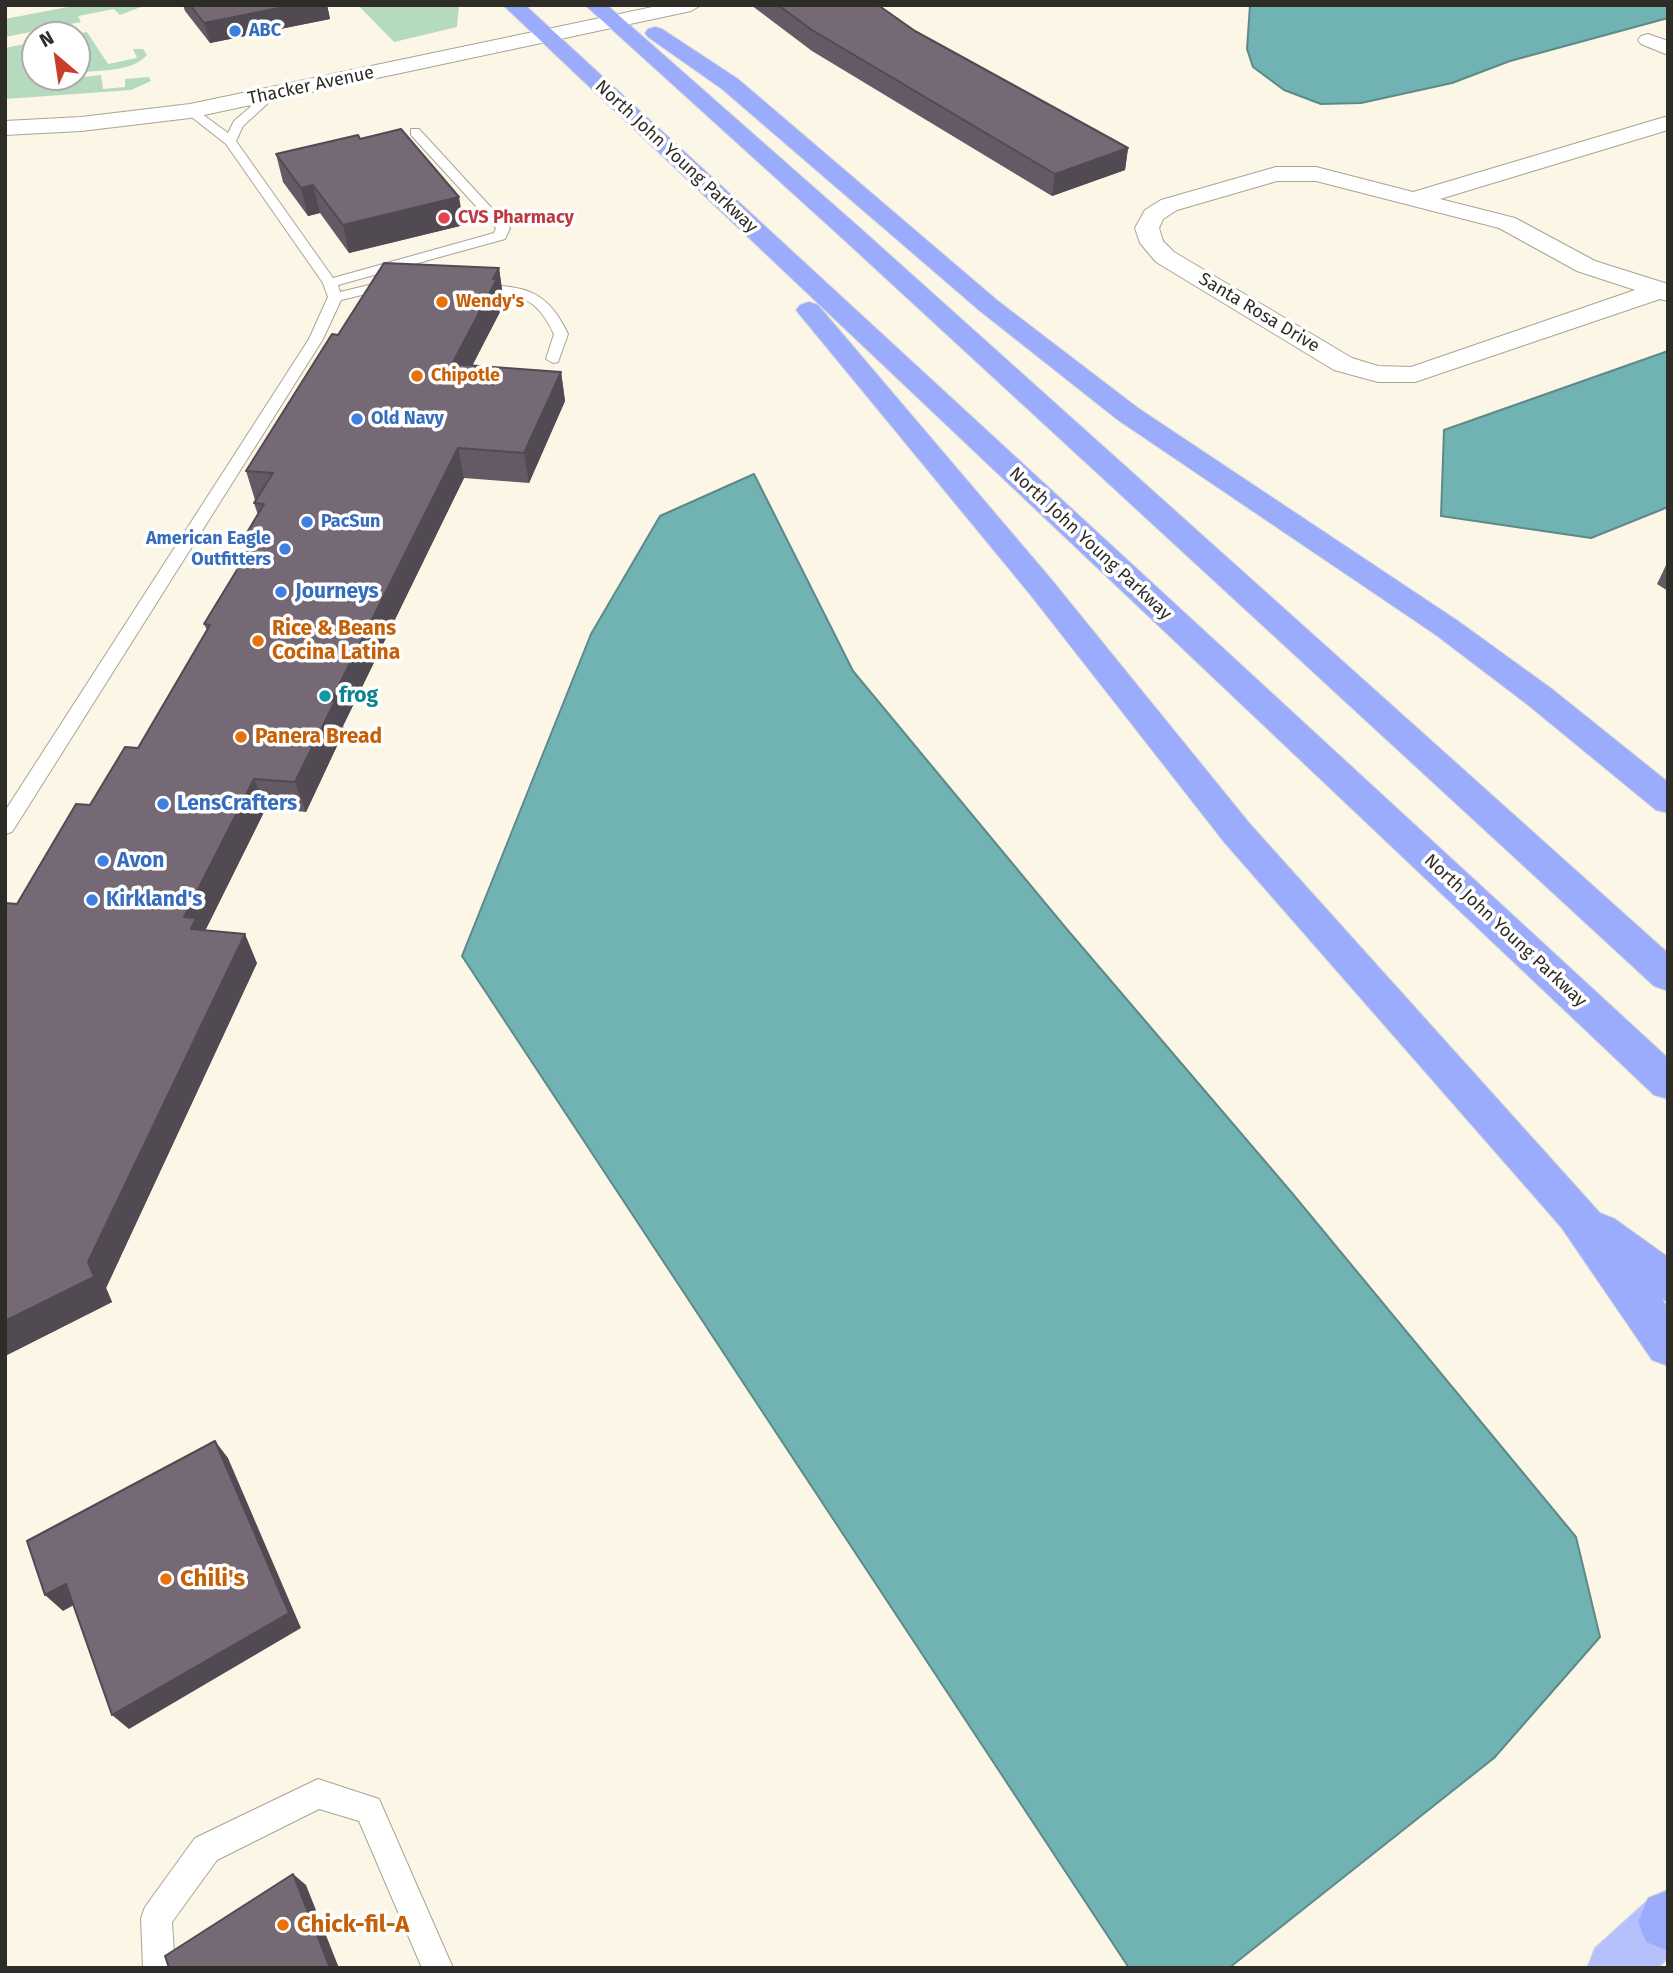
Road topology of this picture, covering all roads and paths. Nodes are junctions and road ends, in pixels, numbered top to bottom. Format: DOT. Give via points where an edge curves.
graph roads {
  1 [pos="513,5"];
  2 [pos="691,5"];
  3 [pos="607,11"];
  4 [pos="531,20"];
  5 [pos="547,36"];
  6 [pos="1648,40"];
  7 [pos="1668,49"];
  8 [pos="229,83"];
  9 [pos="272,94"];
  10 [pos="5,108"];
  11 [pos="190,111"];
  12 [pos="1668,123"];
  13 [pos="5,128"];
  14 [pos="415,132"];
  15 [pos="656,139"];
  16 [pos="230,141"];
  17 [pos="1415,199"];
  18 [pos="411,284"];
  19 [pos="466,288"];
  20 [pos="333,290"];
  21 [pos="1664,292"];
  22 [pos="553,359"];
  23 [pos="1668,801"];
  24 [pos="5,827"];
  25 [pos="1668,976"];
  26 [pos="1668,1083"];
  27 [pos="1576,1214"];
  28 [pos="1668,1282"];
  29 [pos="1668,1345"];
  30 [pos="1667,1920"];
  31 [pos="159,1968"];
  32 [pos="438,1968"];
  33 [pos="1615,1968"];
  1 -- 4 [label="highway, North John Young Parkway"];
  2 -- 3 [label="street"];
  3 -- 4 [label="street, Thacker Avenue"];
  3 -- 5 [label="street, Thacker Avenue"];
  3 -- 23 [label="highway" via="663,37 730,84 989,306 1128,414 1447,628"];
  3 -- 25 [label="highway"];
  4 -- 5 [label="highway, North John Young Parkway"];
  4 -- 8 [label="street, Thacker Avenue"];
  5 -- 9 [label="street, Thacker Avenue"];
  5 -- 15 [label="highway, North John Young Parkway"];
  6 -- 7 [label="street"];
  8 -- 10 [label="street, Thacker Avenue" via="93,104"];
  8 -- 11 [label="street" via="195,98"];
  9 -- 11 [label="street, Thacker Avenue"];
  9 -- 16 [label="lane" via="238,124"];
  11 -- 13 [label="street, Thacker Avenue"];
  11 -- 16 [label="lane"];
  12 -- 17 [label="street"];
  14 -- 20 [label="lane" via="503,228 500,236"];
  15 -- 26 [label="highway, North John Young Parkway"];
  15 -- 27 [label="highway" via="788,285 1031,576 1237,833"];
  16 -- 20 [label="lane"];
  17 -- 21 [label="street, Santa Rosa Drive" via="1507,223 1586,266"];
  17 -- 21 [label="street, Santa Rosa Drive" via="1316,174 1276,174 1169,205 1153,215 1147,228 1152,243 1165,257 1343,364 1394,377"];
  18 -- 20 [label="lane"];
  19 -- 22 [label="lane" via="522,291 538,297 553,313 561,334"];
  20 -- 24 [label="lane" via="331,311 316,340"];
  27 -- 28 [label="highway"];
  27 -- 29 [label="highway"];
  30 -- 33 [label="main road"];
  31 -- 32 [label="lane" via="156,1918 206,1849 318,1794 369,1809"];
}
